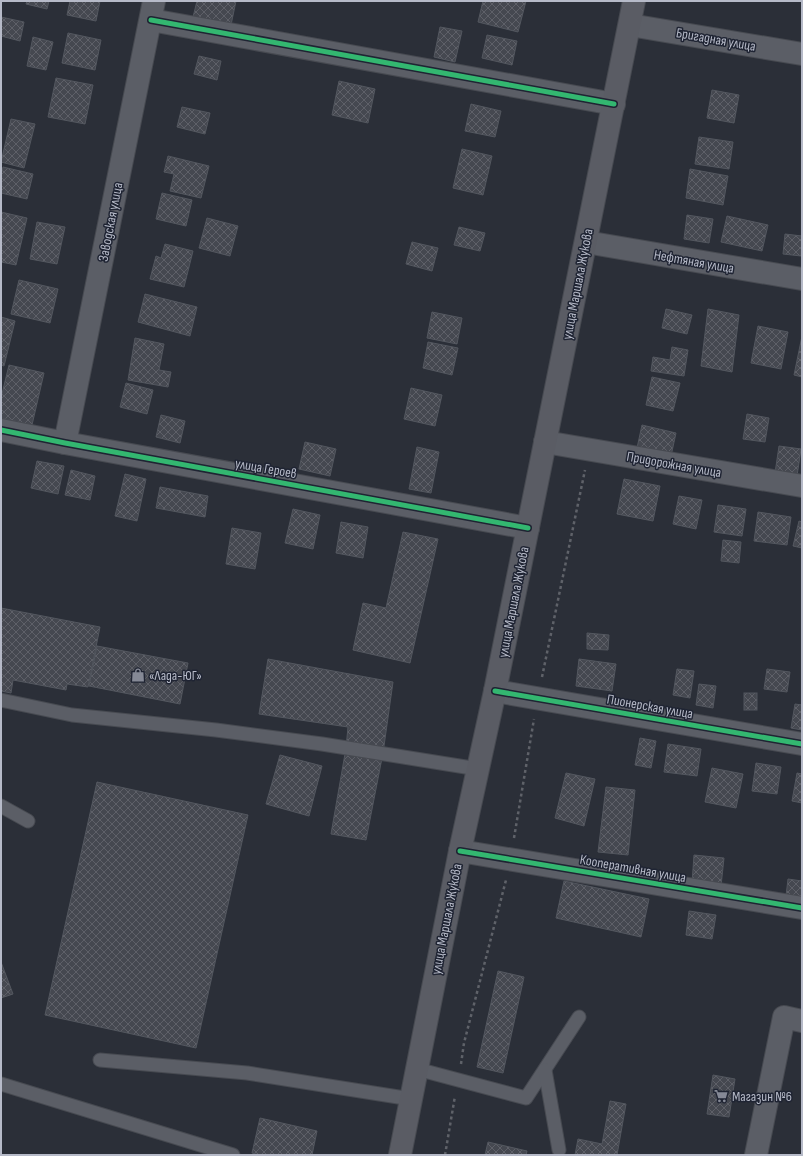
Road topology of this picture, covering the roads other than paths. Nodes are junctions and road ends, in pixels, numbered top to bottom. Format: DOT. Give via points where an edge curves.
graph roads {
  1 [pos="634,1"];
  2 [pos="152,11"];
  3 [pos="630,25"];
  4 [pos="802,54"];
  5 [pos="614,104"];
  6 [pos="586,242"];
  7 [pos="802,279"];
  8 [pos="1,430"];
  9 [pos="545,442"];
  10 [pos="65,443"];
  11 [pos="802,486"];
  12 [pos="528,528"];
  13 [pos="495,691"];
  14 [pos="1,700"];
  15 [pos="802,744"];
  16 [pos="478,769"];
  17 [pos="1,806"];
  18 [pos="28,821"];
  19 [pos="460,851"];
  20 [pos="802,908"];
  21 [pos="579,1018"];
  22 [pos="793,1019"];
  23 [pos="100,1060"];
  24 [pos="417,1069"];
  25 [pos="545,1070"];
  26 [pos="1,1084"];
  27 [pos="411,1099"];
  28 [pos="559,1150"];
  29 [pos="233,1155"];
  30 [pos="400,1155"];
  31 [pos="756,1155"];
  1 -- 3 [label="main road, улица Маршала Жукова"];
  2 -- 5 [label="street"];
  2 -- 10 [label="street, Заводская улица"];
  3 -- 4 [label="street, Бригадная улица"];
  3 -- 5 [label="main road, улица Маршала Жукова"];
  5 -- 6 [label="main road, улица Маршала Жукова"];
  6 -- 7 [label="street, Нефтяная улица"];
  6 -- 9 [label="main road, улица Маршала Жукова"];
  8 -- 10 [label="street, улица Героев"];
  9 -- 11 [label="street, Придорожная улица"];
  9 -- 12 [label="main road, улица Маршала Жукова"];
  10 -- 12 [label="street, улица Героев"];
  12 -- 13 [label="main road, улица Маршала Жукова"];
  13 -- 15 [label="street, Пионерская улица"];
  13 -- 16 [label="main road, улица Маршала Жукова"];
  14 -- 16 [label="lane" via="72,715 322,744"];
  16 -- 19 [label="main road, улица Маршала Жукова"];
  17 -- 18 [label="lane"];
  19 -- 20 [label="street, Кооперативная улица"];
  19 -- 24 [label="main road, улица Маршала Жукова"];
  21 -- 25 [label="lane"];
  22 -- 31 [label="street"];
  23 -- 27 [label="lane" via="247,1073"];
  24 -- 25 [label="lane" via="526,1098"];
  24 -- 27 [label="main road, улица Маршала Жукова"];
  25 -- 28 [label="lane"];
  26 -- 29 [label="lane"];
  27 -- 30 [label="main road, улица Маршала Жукова"];
}
